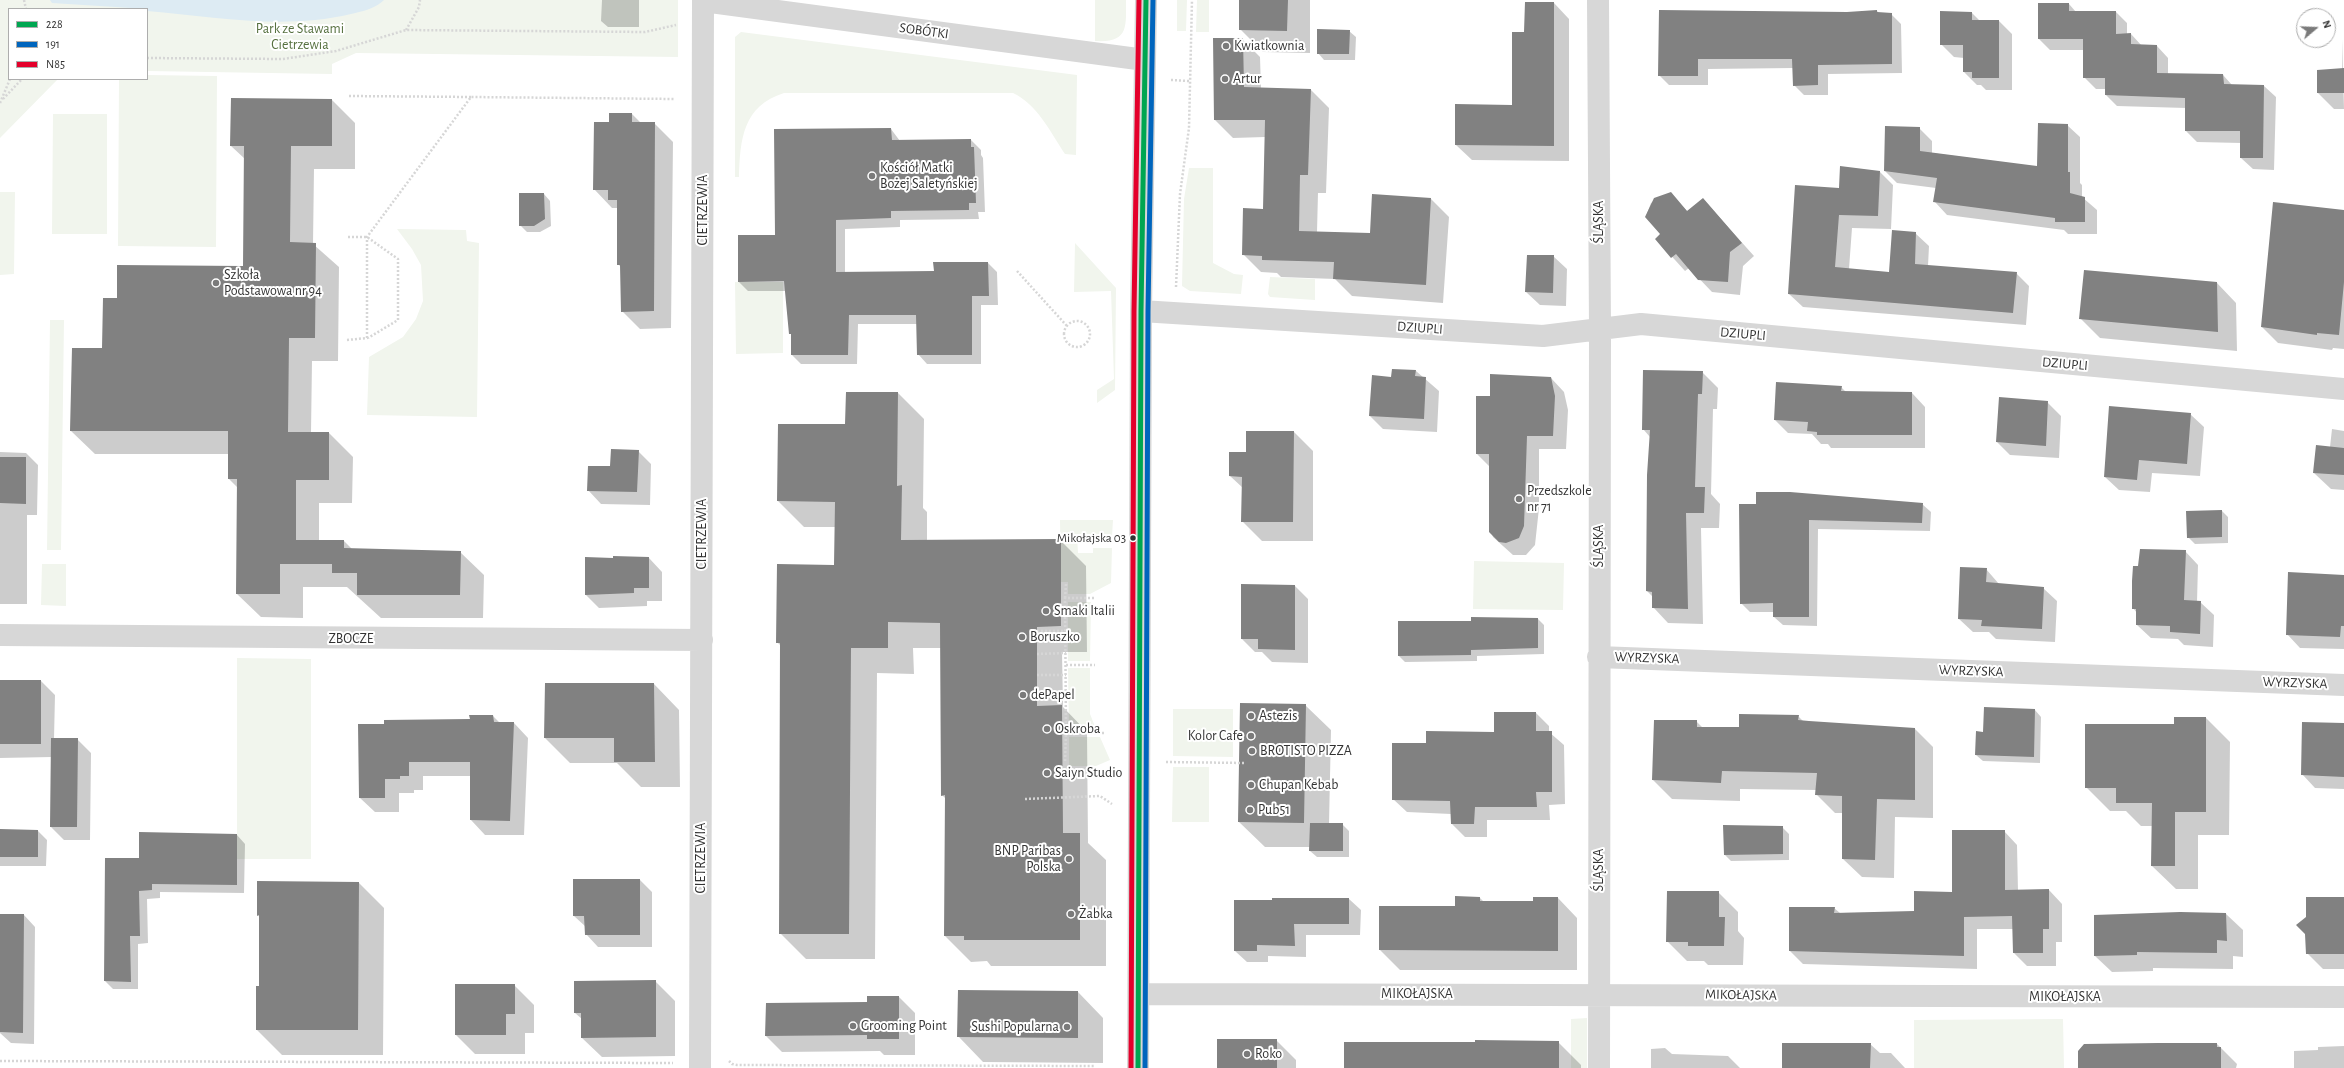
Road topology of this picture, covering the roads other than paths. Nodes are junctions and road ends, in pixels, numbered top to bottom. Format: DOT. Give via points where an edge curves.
graph roads {
  1 [pos="703,0"];
  2 [pos="1146,0"];
  3 [pos="1598,0"];
  4 [pos="1145,60"];
  5 [pos="1141,311"];
  6 [pos="1600,330"];
  7 [pos="2344,389"];
  8 [pos="0,636"];
  9 [pos="702,640"];
  10 [pos="1598,656"];
  11 [pos="2344,685"];
  12 [pos="1139,994"];
  13 [pos="1599,994"];
  14 [pos="2344,997"];
  15 [pos="700,1068"];
  16 [pos="1138,1068"];
  17 [pos="1599,1068"];
  1 -- 4 [label="street, SOBÓTKI"];
  1 -- 9 [label="street, CIETRZEWIA"];
  2 -- 4 [label="street"];
  3 -- 6 [label="street, ŚLĄSKA"];
  4 -- 5 [label="street"];
  5 -- 6 [label="street, DZIUPLI" via="1543,336"];
  5 -- 12 [label="street"];
  6 -- 7 [label="street, DZIUPLI" via="1641,324"];
  6 -- 10 [label="street, ŚLĄSKA"];
  8 -- 9 [label="street, ZBOCZE"];
  9 -- 15 [label="street, CIETRZEWIA"];
  10 -- 11 [label="street, WYRZYSKA"];
  10 -- 13 [label="street, ŚLĄSKA"];
  12 -- 13 [label="street, MIKOŁAJSKA"];
  12 -- 16 [label="street"];
  13 -- 14 [label="street, MIKOŁAJSKA"];
  13 -- 17 [label="street, ŚLĄSKA"];
}
